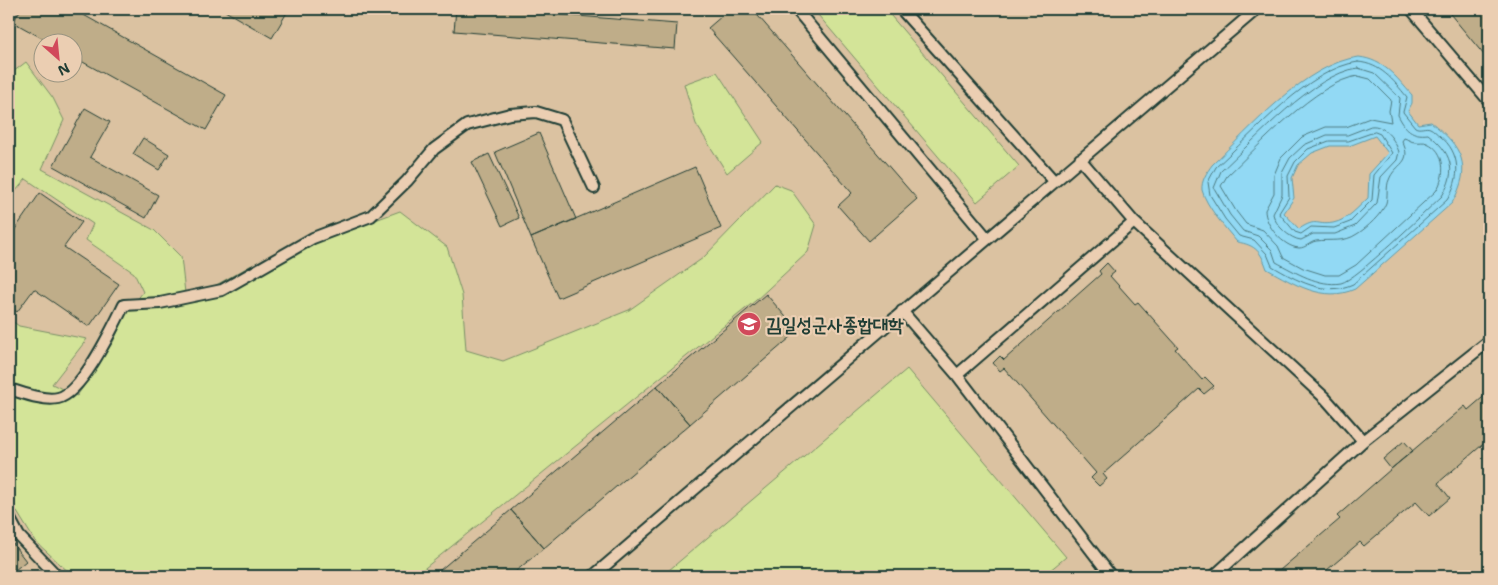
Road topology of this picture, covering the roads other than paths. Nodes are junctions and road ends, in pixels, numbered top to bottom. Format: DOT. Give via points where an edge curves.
graph roads {
  1 [pos="796,9"];
  2 [pos="901,9"];
  3 [pos="1257,9"];
  4 [pos="1411,9"];
  5 [pos="1489,101"];
  6 [pos="1080,159"];
  7 [pos="1054,181"];
  8 [pos="594,188"];
  9 [pos="1134,222"];
  10 [pos="987,238"];
  11 [pos="902,311"];
  12 [pos="1489,341"];
  13 [pos="957,376"];
  14 [pos="9,389"];
  15 [pos="1363,442"];
  16 [pos="9,517"];
  17 [pos="57,576"];
  18 [pos="593,576"];
  19 [pos="1111,576"];
  20 [pos="1214,576"];
  1 -- 10 [label="lane"];
  2 -- 7 [label="lane"];
  3 -- 6 [label="lane"];
  4 -- 5 [label="lane"];
  6 -- 7 [label="lane"];
  6 -- 9 [label="lane"];
  7 -- 10 [label="lane"];
  8 -- 14 [label="lane" via="562,120 536,112 510,114 466,125 434,149 371,216 313,238 222,290 160,304 124,305 101,351 73,390 58,398"];
  9 -- 13 [label="lane"];
  9 -- 15 [label="lane" via="1319,392"];
  10 -- 11 [label="lane"];
  11 -- 13 [label="lane"];
  11 -- 18 [label="lane"];
  12 -- 15 [label="lane"];
  13 -- 19 [label="lane"];
  15 -- 20 [label="lane"];
  16 -- 17 [label="lane" via="19,536"];
}
